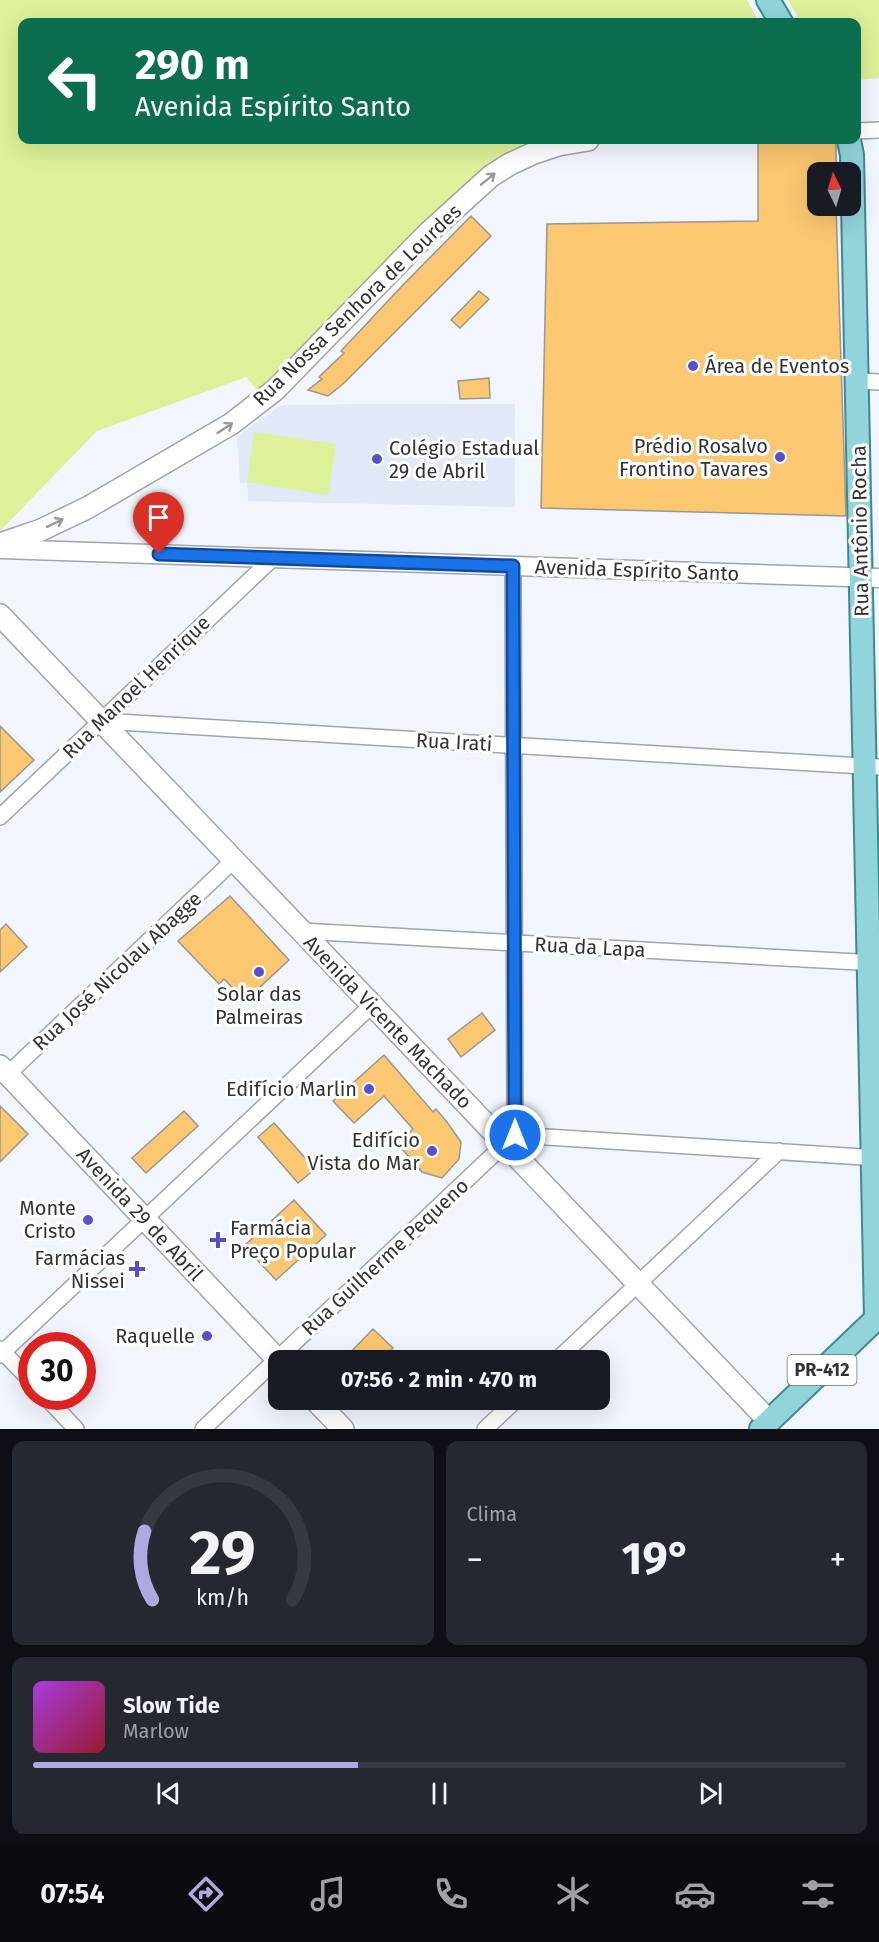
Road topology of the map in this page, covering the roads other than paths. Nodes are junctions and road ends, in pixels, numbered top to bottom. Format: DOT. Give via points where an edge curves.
graph roads {
  1 [pos="768,0"];
  2 [pos="779,18"];
  3 [pos="879,130"];
  4 [pos="861,131"];
  5 [pos="564,144"];
  6 [pos="850,144"];
  7 [pos="868,382"];
  8 [pos="0,544"];
  9 [pos="0,549"];
  10 [pos="273,558"];
  11 [pos="513,566"];
  12 [pos="870,577"];
  13 [pos="0,615"];
  14 [pos="101,721"];
  15 [pos="514,746"];
  16 [pos="872,767"];
  17 [pos="0,817"];
  18 [pos="234,860"];
  19 [pos="302,931"];
  20 [pos="514,943"];
  21 [pos="874,963"];
  22 [pos="372,1005"];
  23 [pos="2,1074"];
  24 [pos="510,1140"];
  25 [pos="779,1151"];
  26 [pos="876,1157"];
  27 [pos="145,1219"];
  28 [pos="638,1284"];
  29 [pos="878,1317"];
  30 [pos="269,1350"];
  31 [pos="289,1350"];
  32 [pos="568,1350"];
  33 [pos="1,1352"];
  34 [pos="18,1368"];
  35 [pos="268,1369"];
  36 [pos="58,1410"];
  37 [pos="325,1410"];
  38 [pos="505,1410"];
  39 [pos="768,1426"];
  40 [pos="76,1429"];
  41 [pos="203,1429"];
  42 [pos="343,1429"];
  43 [pos="485,1429"];
  1 -- 2 [label="main road"];
  3 -- 4 [label="street"];
  8 -- 5 [label="main road, Rua Nossa Senhora de Lourdes, one-way" via="87,508 212,436 255,406 427,234 491,176 534,153"];
  6 -- 7 [label="main road, Rua Antônio Rocha / PR-412"];
  7 -- 12 [label="main road, Rua Antônio Rocha / PR-412"];
  9 -- 10 [label="street, Avenida Espírito Santo"];
  10 -- 11 [label="street, Avenida Espírito Santo"];
  10 -- 14 [label="street, Rua Manoel Henrique"];
  11 -- 12 [label="street, Avenida Espírito Santo"];
  11 -- 15 [label="street"];
  12 -- 16 [label="main road, Rua Antônio Rocha / PR-412"];
  13 -- 14 [label="main road, Avenida Vicente Machado"];
  14 -- 15 [label="street, Rua Irati"];
  14 -- 17 [label="street, Rua Manoel Henrique"];
  14 -- 18 [label="main road, Avenida Vicente Machado"];
  15 -- 16 [label="street, Rua Irati"];
  15 -- 20 [label="street"];
  16 -- 21 [label="main road, Rua Antônio Rocha / PR-412"];
  18 -- 19 [label="main road, Avenida Vicente Machado"];
  18 -- 23 [label="street, Rua José Nicolau Abagge"];
  19 -- 20 [label="street, Rua da Lapa"];
  19 -- 22 [label="main road, Avenida Vicente Machado"];
  20 -- 21 [label="street, Rua da Lapa"];
  20 -- 24 [label="street"];
  21 -- 26 [label="main road, Rua Antônio Rocha / PR-412"];
  22 -- 24 [label="main road, Avenida Vicente Machado"];
  22 -- 27 [label="street"];
  23 -- 27 [label="main road, Avenida 29 de Abril"];
  24 -- 25 [label="street"];
  24 -- 28 [label="main road, Avenida Vicente Machado"];
  24 -- 31 [label="street, Rua Guilherme Pequeno"];
  25 -- 26 [label="street"];
  25 -- 28 [label="street"];
  26 -- 29 [label="main road, Rua Antônio Rocha / PR-412"];
  27 -- 30 [label="main road, Avenida 29 de Abril"];
  27 -- 33 [label="street"];
  28 -- 32 [label="street"];
  28 -- 39 [label="main road, Avenida Vicente Machado"];
  29 -- 39 [label="main road, PR-412"];
  33 -- 34 [label="street"];
  35 -- 41 [label="street, Rua Guilherme Pequeno"];
  36 -- 40 [label="street"];
  37 -- 42 [label="main road"];
  38 -- 43 [label="street"];
}
